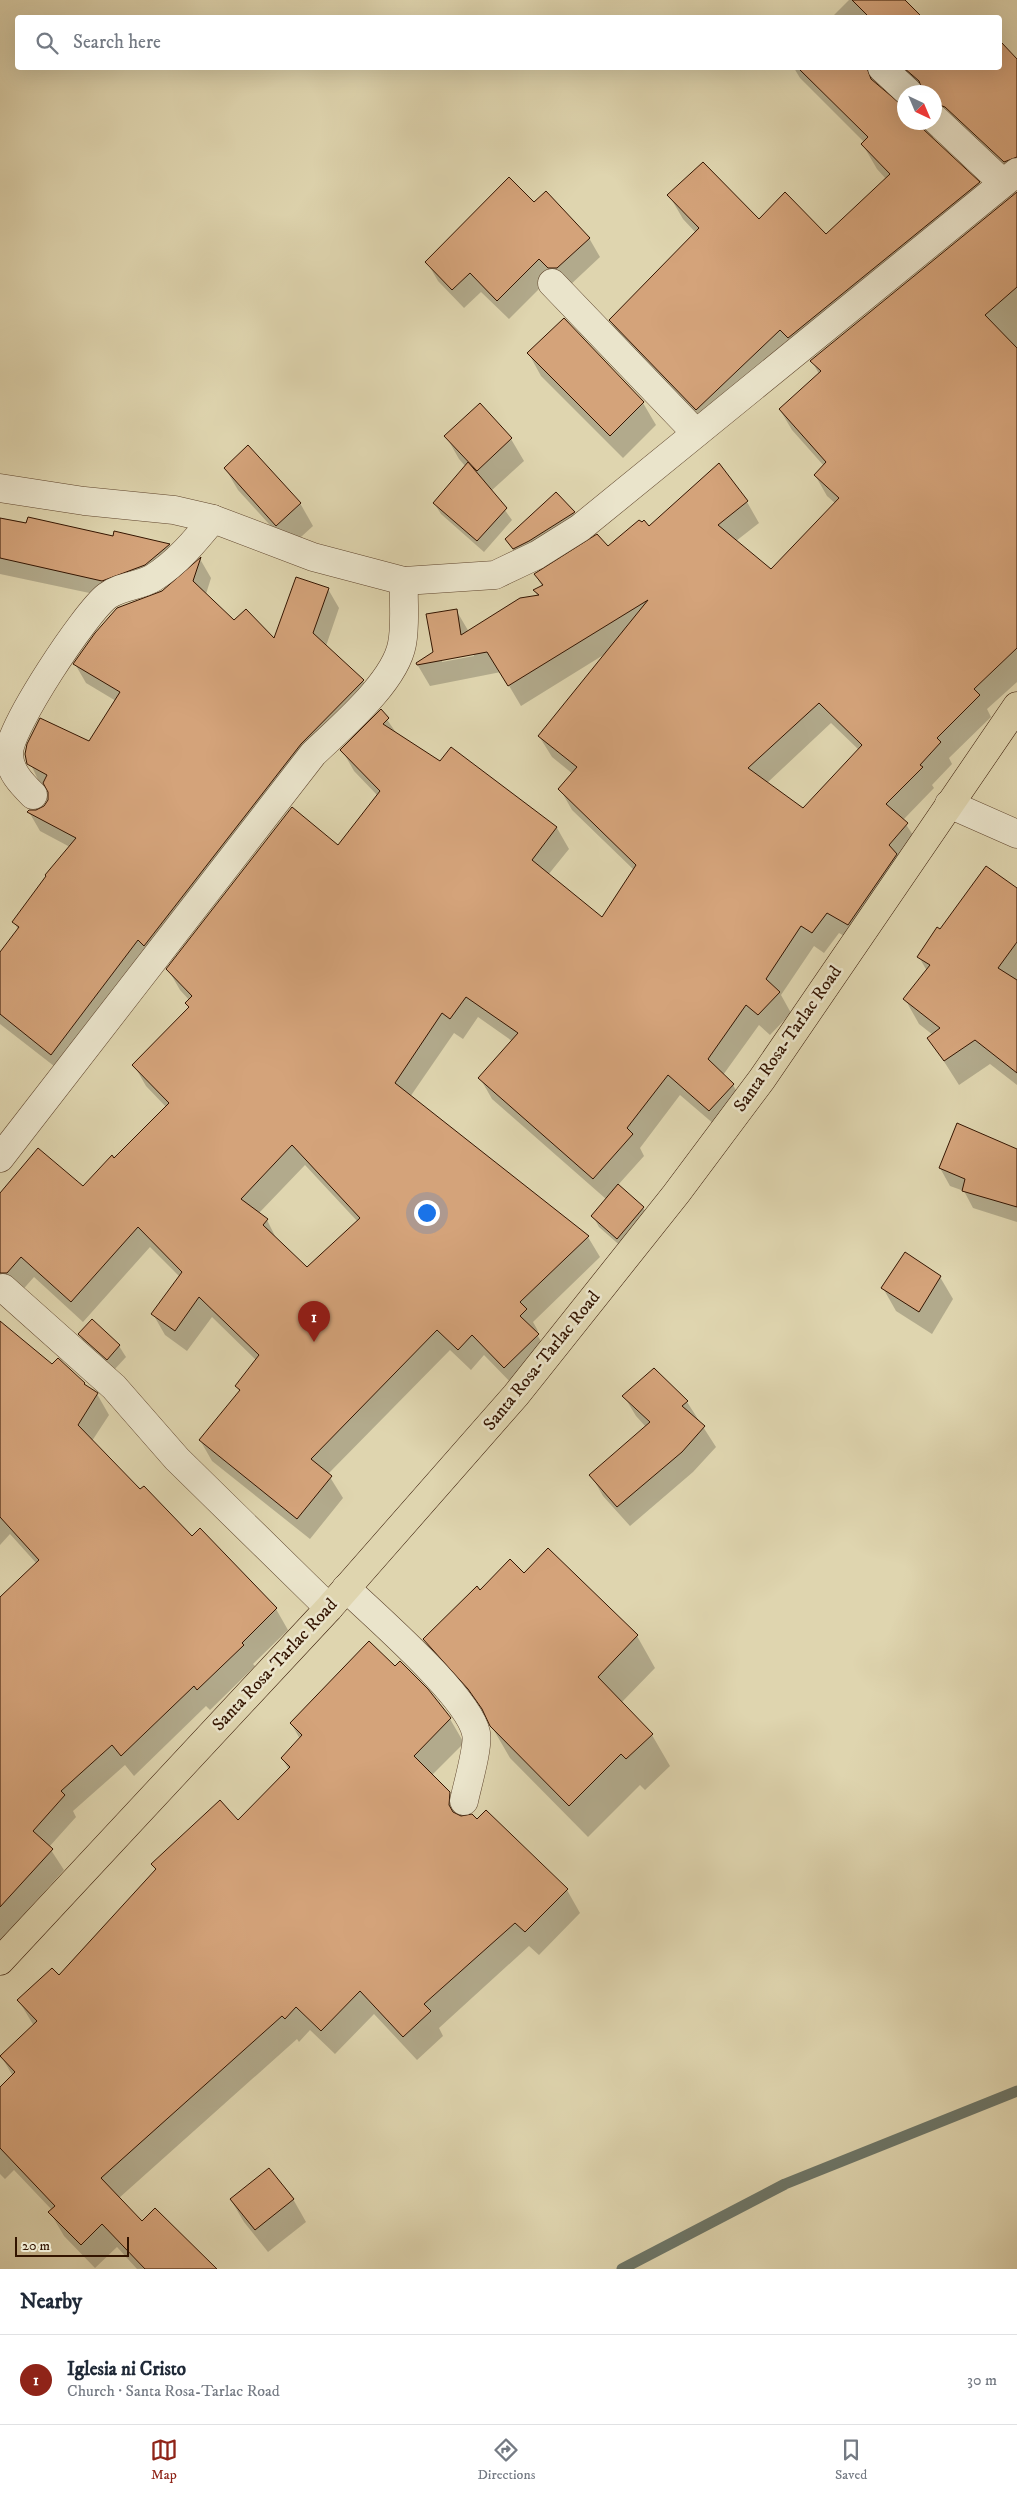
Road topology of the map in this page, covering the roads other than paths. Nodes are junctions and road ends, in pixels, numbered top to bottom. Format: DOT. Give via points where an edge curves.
graph roads {
  1 [pos="884,70"];
  2 [pos="900,85"];
  3 [pos="942,124"];
  4 [pos="1010,177"];
  5 [pos="552,283"];
  6 [pos="696,433"];
  7 [pos="0,488"];
  8 [pos="213,519"];
  9 [pos="404,582"];
  10 [pos="1017,706"];
  11 [pos="33,795"];
  12 [pos="949,804"];
  13 [pos="1017,834"];
  14 [pos="0,1158"];
  15 [pos="3,1288"];
  16 [pos="338,1598"];
  17 [pos="464,1801"];
  18 [pos="0,1961"];
  1 -- 2 [label="street"];
  3 -- 4 [label="street"];
  4 -- 6 [label="street"];
  5 -- 6 [label="street"];
  6 -- 9 [label="street" via="580,528 537,555 494,575"];
  7 -- 8 [label="street" via="174,510"];
  8 -- 9 [label="street" via="313,557"];
  8 -- 11 [label="street" via="192,545 154,578 109,594 89,614 37,692 9,753 14,774"];
  9 -- 14 [label="street" via="402,644 389,674 365,703 313,754"];
  10 -- 12 [label="highway, Santa Rosa-Tarlac Road"];
  12 -- 13 [label="street"];
  12 -- 16 [label="highway, Santa Rosa-Tarlac Road" via="762,1080 676,1194 516,1395"];
  15 -- 16 [label="street" via="114,1387 177,1459"];
  16 -- 17 [label="street" via="429,1668 468,1713 477,1734"];
  16 -- 18 [label="highway, Santa Rosa-Tarlac Road"];
}
